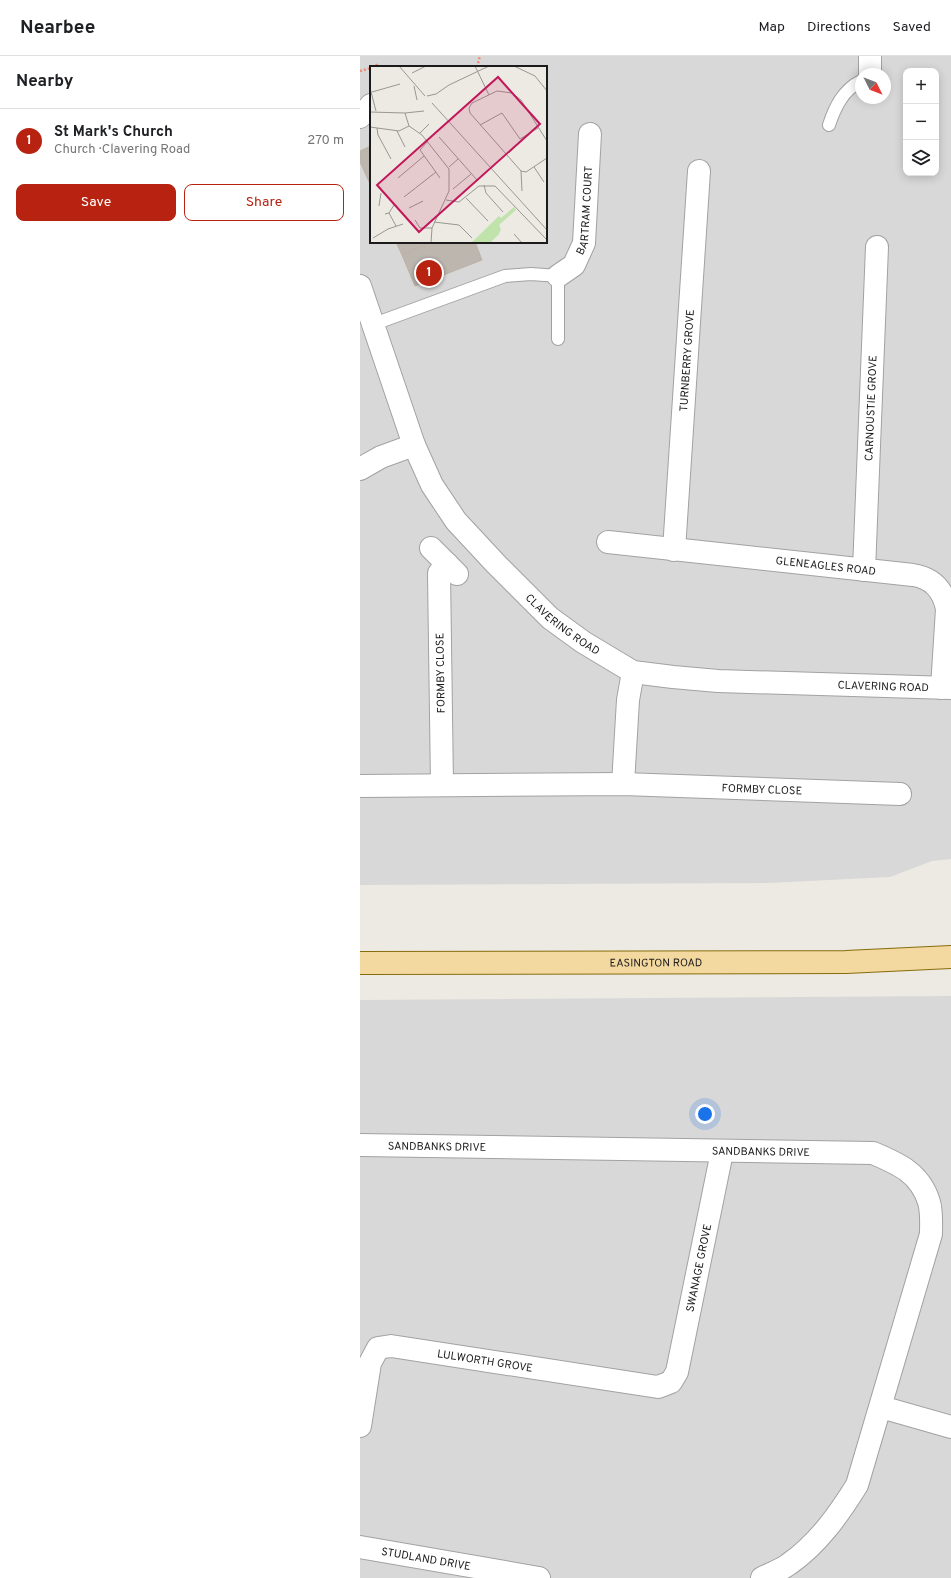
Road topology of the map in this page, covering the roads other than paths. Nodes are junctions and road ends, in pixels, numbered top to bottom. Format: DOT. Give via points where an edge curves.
graph roads {
  1 [pos="870,56"];
  2 [pos="870,68"];
  3 [pos="855,84"];
  4 [pos="370,106"];
  5 [pos="360,117"];
  6 [pos="829,125"];
  7 [pos="590,134"];
  8 [pos="699,171"];
  9 [pos="877,247"];
  10 [pos="558,276"];
  11 [pos="360,286"];
  12 [pos="374,324"];
  13 [pos="558,338"];
  14 [pos="414,445"];
  15 [pos="360,469"];
  16 [pos="608,542"];
  17 [pos="431,548"];
  18 [pos="674,550"];
  19 [pos="864,570"];
  20 [pos="633,672"];
  21 [pos="946,688"];
  22 [pos="623,784"];
  23 [pos="442,785"];
  24 [pos="360,786"];
  25 [pos="900,794"];
  26 [pos="951,957"];
  27 [pos="360,963"];
  28 [pos="360,1145"];
  29 [pos="722,1152"];
  30 [pos="671,1382"];
  31 [pos="881,1407"];
  32 [pos="360,1426"];
  33 [pos="951,1427"];
  34 [pos="360,1547"];
  35 [pos="539,1578"];
  36 [pos="762,1578"];
  1 -- 2 [label="street"];
  3 -- 6 [label="lane" via="841,98"];
  4 -- 5 [label="street"];
  7 -- 10 [label="street, BARTRAM COURT" via="584,244 574,265"];
  8 -- 18 [label="street, TURNBERRY GROVE"];
  9 -- 19 [label="street, CARNOUSTIE GROVE"];
  10 -- 12 [label="lane" via="505,276"];
  10 -- 13 [label="lane"];
  11 -- 12 [label="street, CLAVERING ROAD"];
  12 -- 14 [label="street, CLAVERING ROAD"];
  14 -- 15 [label="street" via="381,457"];
  14 -- 20 [label="street, CLAVERING ROAD" via="432,485 456,521 496,564 550,618 609,659"];
  16 -- 18 [label="street, GLENEAGLES ROAD"];
  17 -- 23 [label="street, FORMBY CLOSE" via="453,569 439,573"];
  18 -- 19 [label="street, GLENEAGLES ROAD"];
  19 -- 21 [label="street, GLENEAGLES ROAD" via="921,576 941,591 946,599 947,609"];
  20 -- 21 [label="street, CLAVERING ROAD" via="718,681"];
  20 -- 22 [label="street" via="628,700"];
  22 -- 23 [label="street, FORMBY CLOSE"];
  22 -- 25 [label="street, FORMBY CLOSE"];
  23 -- 24 [label="street, FORMBY CLOSE"];
  26 -- 27 [label="main road, EASINGTON ROAD" via="846,962"];
  28 -- 29 [label="street, SANDBANKS DRIVE"];
  29 -- 30 [label="street, SWANAGE GROVE" via="677,1372"];
  29 -- 31 [label="street, SANDBANKS DRIVE" via="873,1153 899,1164 920,1182 929,1204 931,1234"];
  30 -- 32 [label="street, LULWORTH GROVE" via="658,1387 392,1346 378,1348 370,1363"];
  31 -- 33 [label="street"];
  31 -- 36 [label="street" via="858,1485 841,1512 820,1537 789,1564"];
  34 -- 35 [label="street, STUDLAND DRIVE"];
}
